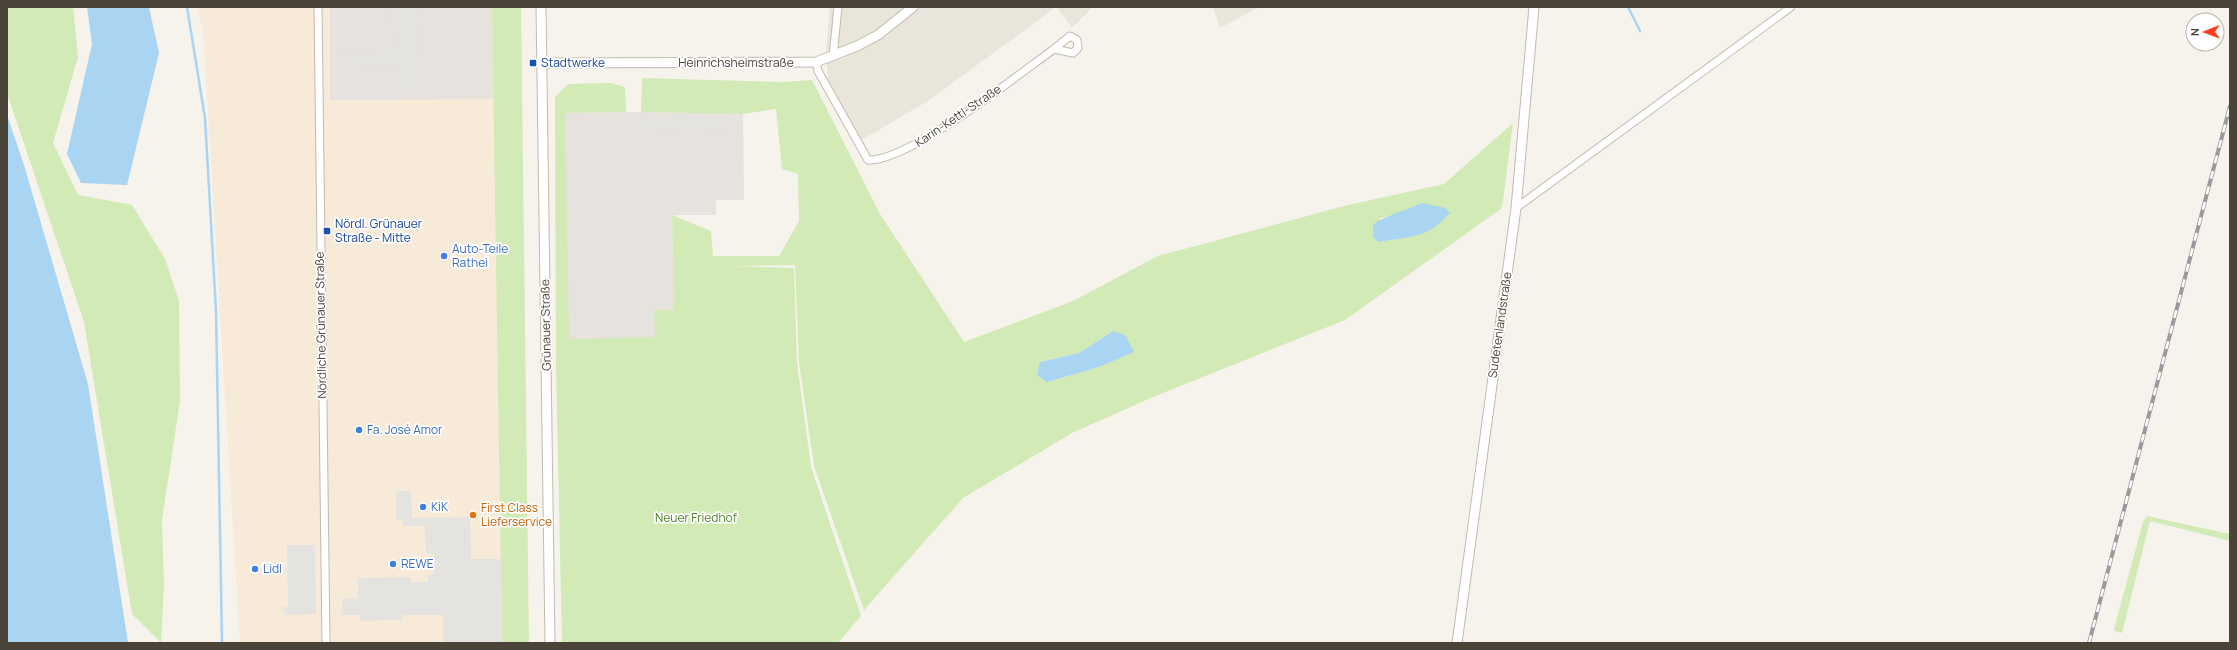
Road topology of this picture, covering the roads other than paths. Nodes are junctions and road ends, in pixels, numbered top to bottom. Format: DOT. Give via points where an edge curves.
graph roads {
  1 [pos="318,7"];
  2 [pos="541,7"];
  3 [pos="838,7"];
  4 [pos="913,7"];
  5 [pos="1534,7"];
  6 [pos="1791,7"];
  7 [pos="1054,49"];
  8 [pos="833,56"];
  9 [pos="816,62"];
  10 [pos="542,63"];
  11 [pos="1516,208"];
  12 [pos="326,643"];
  13 [pos="550,643"];
  14 [pos="1457,643"];
  1 -- 12 [label="street, Nördliche Grünauer Straße"];
  2 -- 10 [label="street, Grünauer Straße"];
  3 -- 8 [label="street"];
  4 -- 8 [label="street, Heinrichsheimstraße" via="878,35"];
  5 -- 11 [label="street, Sudetenlandstraße"];
  6 -- 11 [label="street"];
  7 -- 9 [label="street, Karin-Kettl-Straße" via="948,125 905,150 875,160 868,160 818,71"];
  8 -- 9 [label="street, Heinrichsheimstraße"];
  9 -- 10 [label="street, Heinrichsheimstraße"];
  10 -- 13 [label="street, Grünauer Straße"];
  11 -- 14 [label="street, Sudetenlandstraße"];
}
